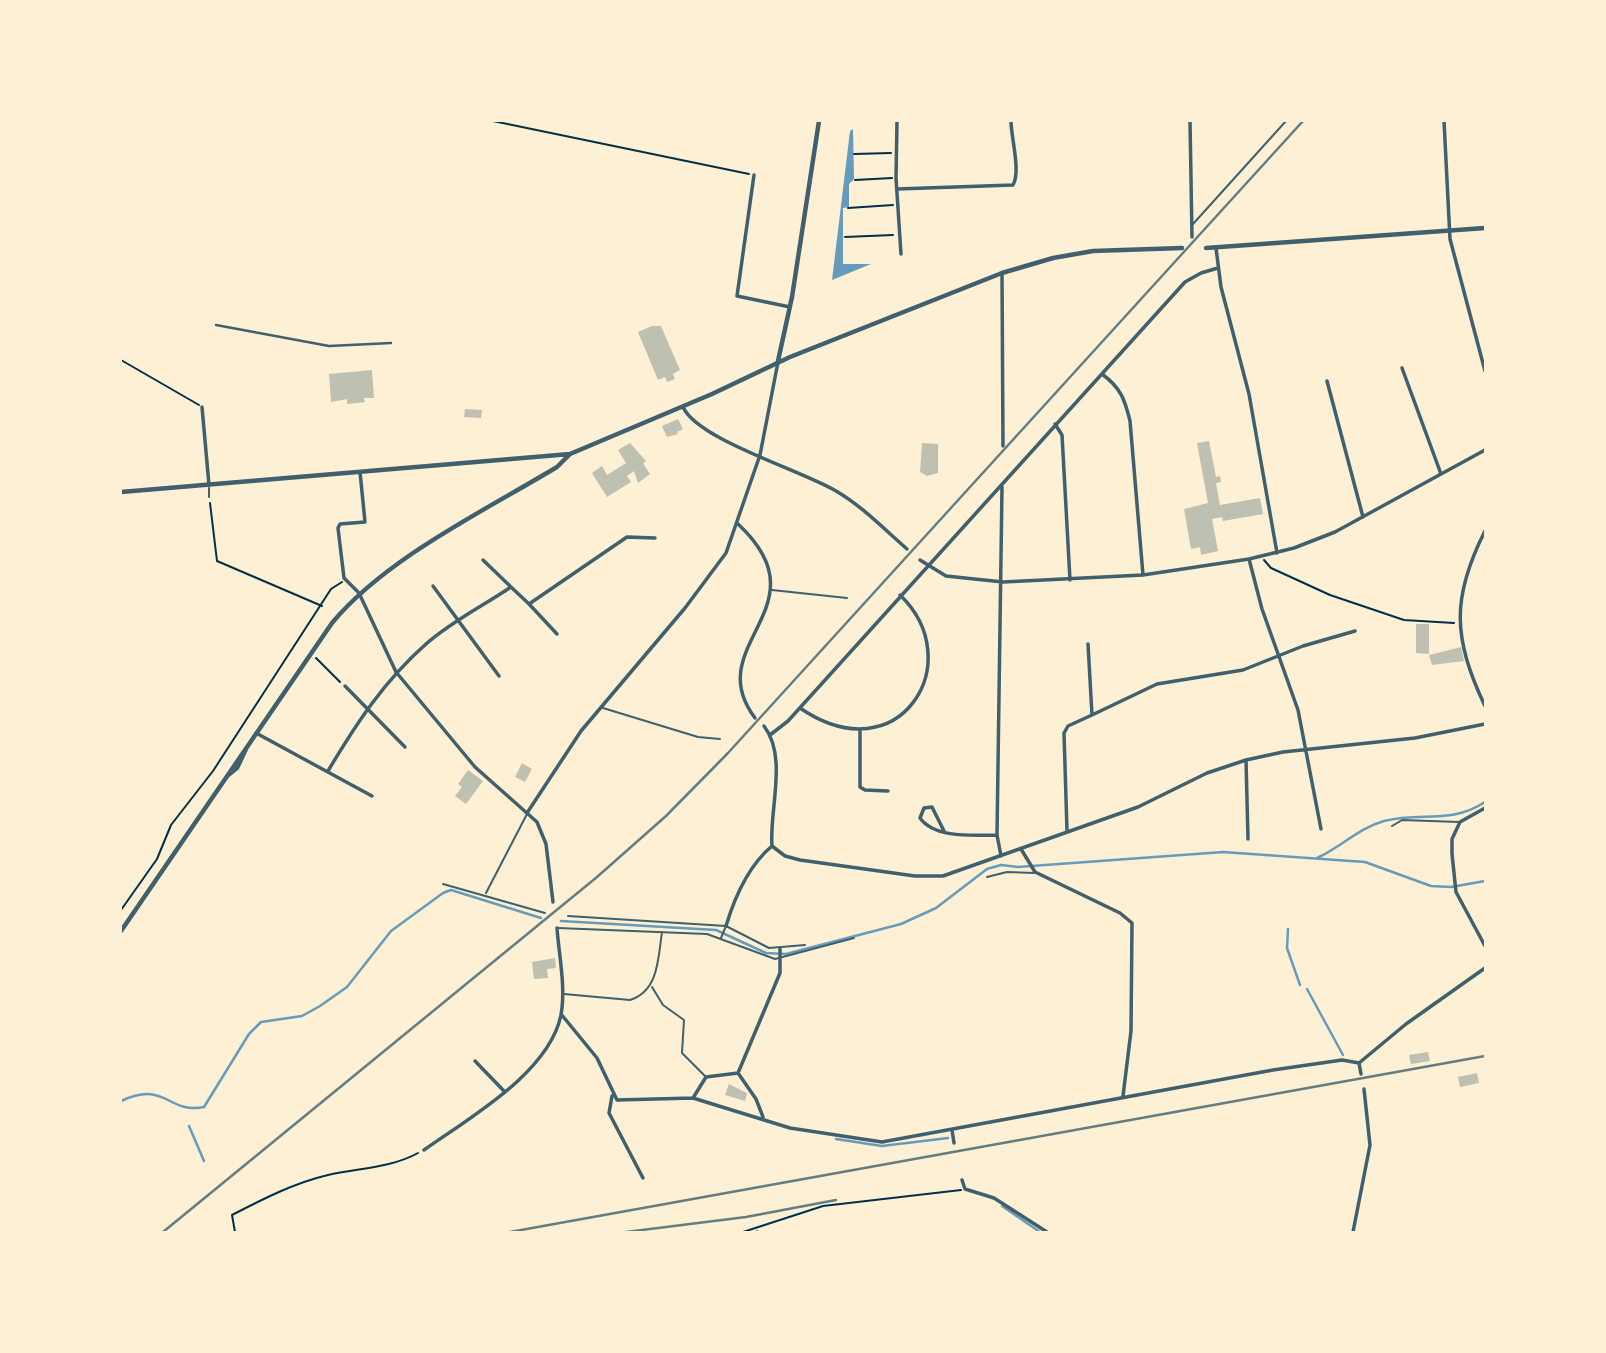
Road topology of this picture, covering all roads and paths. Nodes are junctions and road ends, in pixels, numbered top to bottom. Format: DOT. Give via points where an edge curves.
graph roads {
  1 [pos="493,121"];
  2 [pos="818,121"];
  3 [pos="897,121"];
  4 [pos="1011,121"];
  5 [pos="1190,121"];
  6 [pos="1286,121"];
  7 [pos="1444,121"];
  8 [pos="898,152"];
  9 [pos="854,154"];
  10 [pos="754,175"];
  11 [pos="896,178"];
  12 [pos="855,180"];
  13 [pos="897,189"];
  14 [pos="898,205"];
  15 [pos="848,208"];
  16 [pos="1192,226"];
  17 [pos="1485,228"];
  18 [pos="1449,230"];
  19 [pos="899,234"];
  20 [pos="845,237"];
  21 [pos="1192,237"];
  22 [pos="1182,248"];
  23 [pos="1206,248"];
  24 [pos="1216,248"];
  25 [pos="901,254"];
  26 [pos="1218,268"];
  27 [pos="1002,272"];
  28 [pos="790,306"];
  29 [pos="216,325"];
  30 [pos="391,343"];
  31 [pos="121,360"];
  32 [pos="778,362"];
  33 [pos="1402,368"];
  34 [pos="1485,371"];
  35 [pos="1102,374"];
  36 [pos="1327,381"];
  37 [pos="202,407"];
  38 [pos="683,407"];
  39 [pos="1055,424"];
  40 [pos="1003,446"];
  41 [pos="1485,450"];
  42 [pos="570,454"];
  43 [pos="760,456"];
  44 [pos="360,472"];
  45 [pos="1441,474"];
  46 [pos="209,485"];
  47 [pos="1002,485"];
  48 [pos="121,492"];
  49 [pos="209,497"];
  50 [pos="1363,517"];
  51 [pos="738,524"];
  52 [pos="1485,531"];
  53 [pos="655,538"];
  54 [pos="907,549"];
  55 [pos="1278,553"];
  56 [pos="1261,556"];
  57 [pos="1249,558"];
  58 [pos="483,560"];
  59 [pos="920,560"];
  60 [pos="928,566"];
  61 [pos="1143,575"];
  62 [pos="346,580"];
  63 [pos="1070,580"];
  64 [pos="1003,582"];
  65 [pos="433,586"];
  66 [pos="511,587"];
  67 [pos="772,590"];
  68 [pos="359,593"];
  69 [pos="900,595"];
  70 [pos="847,598"];
  71 [pos="529,604"];
  72 [pos="323,606"];
  73 [pos="458,620"];
  74 [pos="1458,623"];
  75 [pos="1355,631"];
  76 [pos="557,634"];
  77 [pos="1088,644"];
  78 [pos="1279,655"];
  79 [pos="316,659"];
  80 [pos="396,672"];
  81 [pos="499,676"];
  82 [pos="345,686"];
  83 [pos="1485,706"];
  84 [pos="366,707"];
  85 [pos="601,708"];
  86 [pos="800,708"];
  87 [pos="1091,715"];
  88 [pos="755,718"];
  89 [pos="1485,724"];
  90 [pos="764,726"];
  91 [pos="860,730"];
  92 [pos="256,733"];
  93 [pos="770,735"];
  94 [pos="720,738"];
  95 [pos="405,747"];
  96 [pos="1305,750"];
  97 [pos="1246,760"];
  98 [pos="328,771"];
  99 [pos="888,791"];
  100 [pos="372,796"];
  101 [pos="1485,808"];
  102 [pos="527,813"];
  103 [pos="1460,822"];
  104 [pos="1392,826"];
  105 [pos="1321,829"];
  106 [pos="944,831"];
  107 [pos="1067,831"];
  108 [pos="997,835"];
  109 [pos="1248,839"];
  110 [pos="772,846"];
  111 [pos="1021,849"];
  112 [pos="1001,856"];
  113 [pos="1035,871"];
  114 [pos="987,877"];
  115 [pos="443,884"];
  116 [pos="485,894"];
  117 [pos="553,902"];
  118 [pos="121,910"];
  119 [pos="545,913"];
  120 [pos="568,916"];
  121 [pos="726,927"];
  122 [pos="557,928"];
  123 [pos="121,931"];
  124 [pos="662,932"];
  125 [pos="721,937"];
  126 [pos="854,938"];
  127 [pos="805,945"];
  128 [pos="1485,946"];
  129 [pos="781,954"];
  130 [pos="1485,968"];
  131 [pos="651,986"];
  132 [pos="563,994"];
  133 [pos="561,1014"];
  134 [pos="475,1061"];
  135 [pos="1359,1063"];
  136 [pos="738,1073"];
  137 [pos="1361,1074"];
  138 [pos="706,1077"];
  139 [pos="1364,1089"];
  140 [pos="504,1091"];
  141 [pos="612,1096"];
  142 [pos="1123,1097"];
  143 [pos="693,1098"];
  144 [pos="762,1117"];
  145 [pos="952,1130"];
  146 [pos="954,1143"];
  147 [pos="424,1150"];
  148 [pos="643,1178"];
  149 [pos="962,1180"];
  150 [pos="965,1189"];
  151 [pos="235,1232"];
  152 [pos="743,1232"];
  153 [pos="1046,1232"];
  154 [pos="1353,1232"];
  1 -- 10 [label="path"];
  2 -- 28 [label="street"];
  3 -- 8 [label="street"];
  4 -- 13 [label="street" via="1013,185"];
  5 -- 16 [label="street"];
  6 -- 16 [label="lane"];
  7 -- 18 [label="street"];
  8 -- 9 [label="path"];
  8 -- 11 [label="street"];
  10 -- 28 [label="street" via="737,296"];
  11 -- 12 [label="path"];
  11 -- 13 [label="street"];
  13 -- 14 [label="street"];
  14 -- 15 [label="path"];
  14 -- 19 [label="street"];
  16 -- 21 [label="street"];
  17 -- 18 [label="street"];
  18 -- 24 [label="street"];
  18 -- 34 [label="street"];
  19 -- 20 [label="path"];
  19 -- 25 [label="street"];
  22 -- 27 [label="street" via="1093,251"];
  23 -- 24 [label="street"];
  24 -- 26 [label="street"];
  26 -- 35 [label="street" via="1185,282"];
  26 -- 55 [label="street" via="1249,394"];
  27 -- 32 [label="street"];
  27 -- 40 [label="street"];
  28 -- 32 [label="street"];
  29 -- 30 [label="street" via="329,346"];
  31 -- 37 [label="path"];
  32 -- 38 [label="street"];
  32 -- 43 [label="street"];
  33 -- 45 [label="street"];
  35 -- 39 [label="street"];
  35 -- 61 [label="street" via="1125,397 1130,421"];
  36 -- 50 [label="street"];
  37 -- 46 [label="street"];
  38 -- 42 [label="street"];
  38 -- 43 [label="street" via="705,430"];
  39 -- 47 [label="street"];
  39 -- 63 [label="street" via="1062,435"];
  41 -- 45 [label="street"];
  42 -- 44 [label="street"];
  42 -- 68 [label="street" via="557,467 411,555"];
  43 -- 51 [label="street"];
  43 -- 54 [label="street" via="840,493"];
  44 -- 46 [label="street"];
  44 -- 62 [label="street" via="365,522 338,528 341,571"];
  45 -- 50 [label="street"];
  46 -- 48 [label="street"];
  46 -- 49 [label="lane"];
  47 -- 60 [label="street"];
  47 -- 64 [label="street"];
  49 -- 72 [label="path" via="217,561"];
  50 -- 55 [label="street"];
  51 -- 67 [label="street" via="764,558"];
  51 -- 85 [label="street" via="717,568"];
  52 -- 74 [label="street" via="1467,571"];
  53 -- 71 [label="street" via="627,537"];
  55 -- 56 [label="street"];
  56 -- 57 [label="street"];
  56 -- 74 [label="path" via="1271,568 1363,607 1415,622"];
  57 -- 61 [label="street"];
  57 -- 78 [label="street"];
  58 -- 66 [label="street"];
  59 -- 60 [label="street"];
  60 -- 64 [label="street" via="956,579"];
  60 -- 69 [label="street"];
  61 -- 63 [label="street"];
  62 -- 68 [label="street"];
  62 -- 72 [label="path" via="331,589"];
  63 -- 64 [label="street"];
  64 -- 108 [label="street"];
  65 -- 73 [label="street"];
  66 -- 71 [label="street"];
  66 -- 73 [label="street"];
  67 -- 70 [label="lane"];
  67 -- 88 [label="street" via="739,673 743,701"];
  68 -- 80 [label="street"];
  68 -- 92 [label="street" via="332,623"];
  69 -- 86 [label="street"];
  69 -- 91 [label="street" via="925,638 923,684 899,718"];
  71 -- 76 [label="street"];
  72 -- 118 [label="path" via="213,771 171,825 157,859"];
  73 -- 80 [label="street"];
  73 -- 81 [label="street"];
  74 -- 83 [label="street"];
  75 -- 78 [label="street"];
  77 -- 87 [label="street"];
  78 -- 87 [label="street" via="1243,670 1157,684"];
  78 -- 96 [label="street" via="1298,710"];
  79 -- 82 [label="path"];
  80 -- 84 [label="street"];
  80 -- 102 [label="street" via="475,767"];
  82 -- 84 [label="street"];
  84 -- 95 [label="street"];
  84 -- 98 [label="street"];
  85 -- 94 [label="lane" via="698,737"];
  85 -- 102 [label="street" via="564,754"];
  86 -- 91 [label="street" via="837,728"];
  86 -- 93 [label="street"];
  87 -- 107 [label="street" via="1068,726 1064,733"];
  89 -- 96 [label="street" via="1415,738"];
  90 -- 93 [label="street"];
  91 -- 99 [label="street" via="860,787"];
  92 -- 98 [label="street"];
  92 -- 123 [label="street"];
  93 -- 110 [label="street" via="775,761"];
  96 -- 97 [label="street"];
  96 -- 105 [label="street"];
  97 -- 107 [label="street" via="1207,773 1138,807"];
  97 -- 109 [label="street"];
  98 -- 100 [label="street"];
  101 -- 103 [label="street"];
  102 -- 116 [label="lane"];
  102 -- 117 [label="street" via="537,822 546,844"];
  103 -- 104 [label="lane" via="1402,820"];
  103 -- 128 [label="street" via="1452,839 1453,881"];
  106 -- 106 [label="street" via="923,822 925,808 937,811"];
  106 -- 108 [label="street"];
  107 -- 111 [label="street"];
  108 -- 112 [label="street"];
  110 -- 112 [label="street" via="800,860 929,877"];
  110 -- 121 [label="street" via="740,888"];
  111 -- 112 [label="street"];
  111 -- 113 [label="street"];
  113 -- 114 [label="lane"];
  113 -- 142 [label="street" via="1132,923 1131,1031"];
  115 -- 116 [label="lane"];
  116 -- 119 [label="lane"];
  120 -- 121 [label="lane"];
  121 -- 125 [label="lane"];
  121 -- 129 [label="lane"];
  122 -- 124 [label="lane"];
  122 -- 132 [label="street"];
  124 -- 125 [label="lane"];
  124 -- 131 [label="lane"];
  125 -- 129 [label="lane" via="766,957"];
  126 -- 129 [label="lane"];
  127 -- 129 [label="lane"];
  129 -- 136 [label="street" via="774,989"];
  130 -- 135 [label="street"];
  131 -- 132 [label="lane" via="630,1000"];
  131 -- 138 [label="lane" via="663,1005 684,1020 682,1053"];
  132 -- 133 [label="street"];
  133 -- 140 [label="street" via="544,1050"];
  133 -- 141 [label="street" via="597,1058"];
  134 -- 140 [label="street"];
  135 -- 137 [label="street"];
  135 -- 142 [label="street" via="1342,1060"];
  136 -- 138 [label="street"];
  136 -- 144 [label="street"];
  138 -- 143 [label="street"];
  139 -- 154 [label="street" via="1370,1145"];
  140 -- 147 [label="street"];
  141 -- 143 [label="street" via="623,1102"];
  141 -- 148 [label="street" via="609,1113"];
  142 -- 145 [label="street"];
  143 -- 144 [label="street"];
  144 -- 145 [label="street" via="790,1128 882,1142"];
  145 -- 146 [label="street"];
  147 -- 151 [label="path" via="401,1161 284,1189 232,1214"];
  149 -- 150 [label="street"];
  150 -- 152 [label="path" via="823,1206"];
  150 -- 153 [label="street" via="994,1198"];
}
